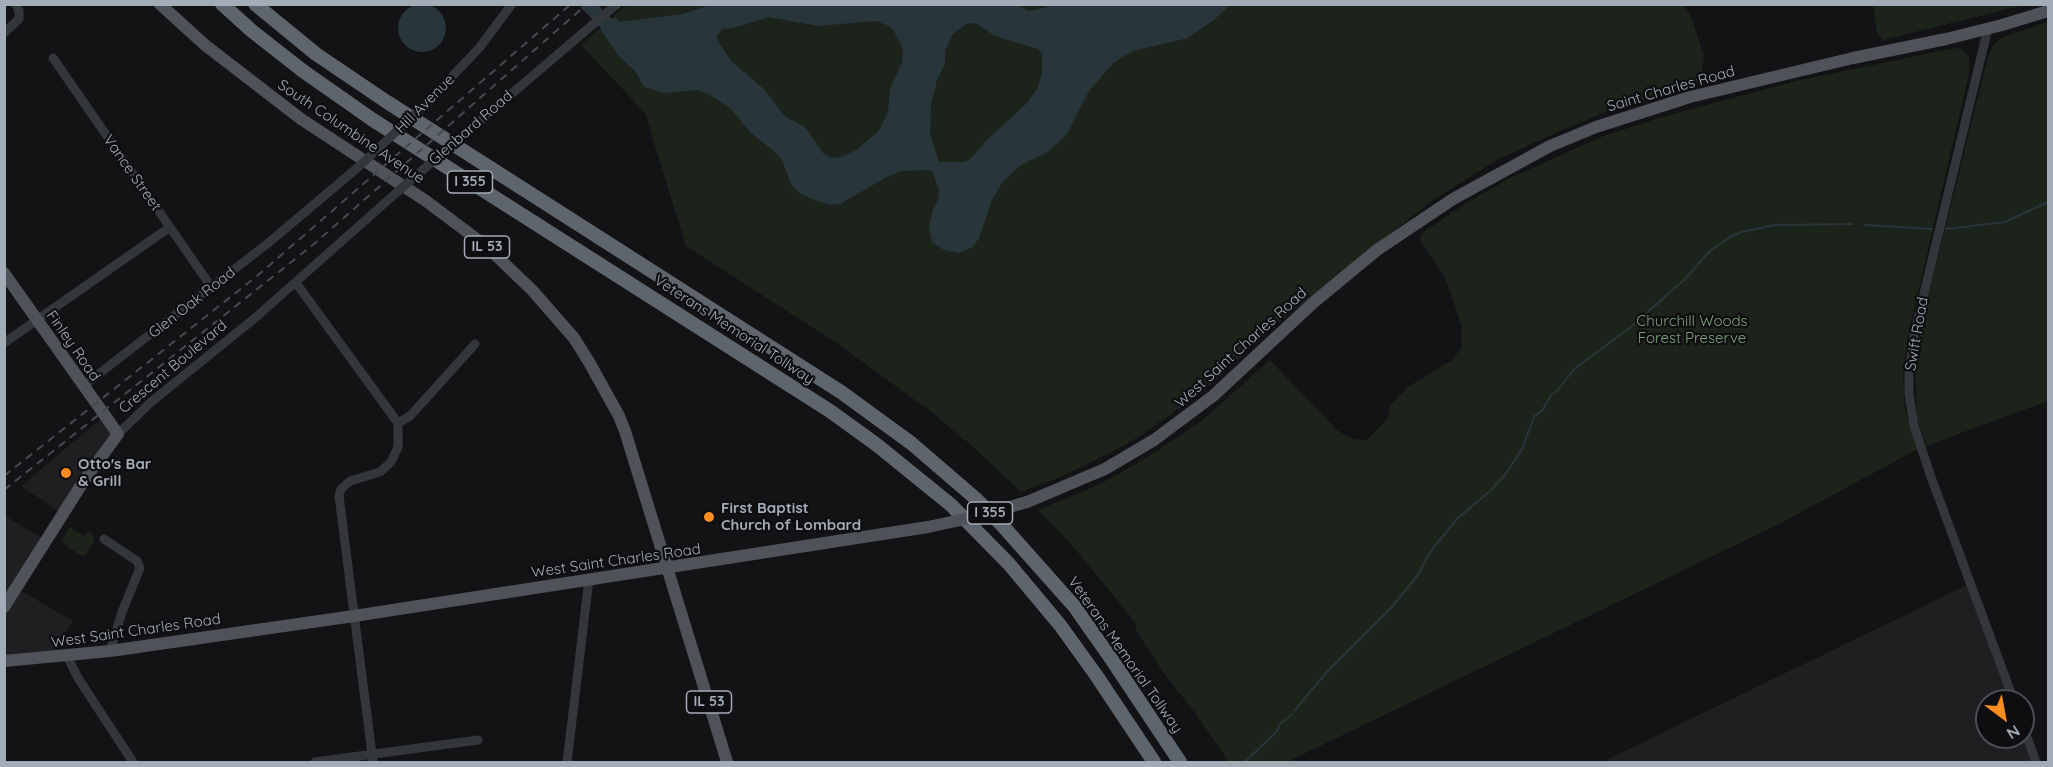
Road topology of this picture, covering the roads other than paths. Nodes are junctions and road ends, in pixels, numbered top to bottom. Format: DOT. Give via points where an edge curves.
graph roads {
  1 [pos="16,4"];
  2 [pos="160,4"];
  3 [pos="222,4"];
  4 [pos="255,4"];
  5 [pos="512,4"];
  6 [pos="617,4"];
  7 [pos="2049,11"];
  8 [pos="1988,28"];
  9 [pos="4,33"];
  10 [pos="53,58"];
  11 [pos="299,216"];
  12 [pos="170,227"];
  13 [pos="4,273"];
  14 [pos="1338,282"];
  15 [pos="296,283"];
  16 [pos="212,288"];
  17 [pos="36,320"];
  18 [pos="4,343"];
  19 [pos="475,344"];
  20 [pos="83,386"];
  21 [pos="398,423"];
  22 [pos="118,434"];
  23 [pos="104,539"];
  24 [pos="668,568"];
  25 [pos="589,579"];
  26 [pos="4,607"];
  27 [pos="354,616"];
  28 [pos="110,651"];
  29 [pos="67,656"];
  30 [pos="4,661"];
  31 [pos="2010,689"];
  32 [pos="478,740"];
  33 [pos="372,759"];
  34 [pos="133,762"];
  35 [pos="315,762"];
  36 [pos="567,762"];
  37 [pos="727,762"];
  38 [pos="1154,762"];
  39 [pos="1180,762"];
  1 -- 9 [label="street" via="19,19"];
  2 -- 24 [label="main road, South Columbine Avenue / IL 53" via="205,45 301,119 455,222 500,258 550,309 589,362 619,416"];
  3 -- 38 [label="highway, Veterans Memorial Tollway / I 355" via="303,71 373,120 830,411 951,505 1009,564 1060,625"];
  4 -- 39 [label="highway, Veterans Memorial Tollway / I 355" via="316,54 378,96 841,392 911,442 1002,525 1074,606"];
  5 -- 11 [label="street, Hill Avenue, bridge" via="480,47 428,102"];
  6 -- 15 [label="street, Glenbard Road, bridge"];
  7 -- 8 [label="main road, Saint Charles Road"];
  8 -- 14 [label="main road, Saint Charles Road" via="1707,92 1596,127 1460,194"];
  8 -- 31 [label="street, Swift Road" via="1914,334 1909,394 1914,426 1928,469"];
  10 -- 12 [label="street, Vance Street"];
  11 -- 16 [label="street, Glen Oak Road"];
  12 -- 16 [label="street, Vance Street"];
  12 -- 17 [label="street"];
  13 -- 17 [label="main road, Finley Road"];
  14 -- 24 [label="main road, West Saint Charles Road, bridge" via="1179,423 1076,483 1027,502 928,527"];
  15 -- 21 [label="street"];
  15 -- 22 [label="street, Crescent Boulevard" via="151,402"];
  16 -- 20 [label="street, Glen Oak Road"];
  17 -- 18 [label="street"];
  17 -- 20 [label="main road, Finley Road"];
  19 -- 21 [label="street" via="410,416"];
  20 -- 22 [label="main road, Finley Road"];
  21 -- 27 [label="street" via="398,447 391,462 380,472 350,481 339,496"];
  22 -- 26 [label="main road, Crescent Boulevard" via="85,478"];
  23 -- 28 [label="street" via="137,561 140,568"];
  24 -- 25 [label="main road, West Saint Charles Road"];
  24 -- 37 [label="main road, IL 53"];
  25 -- 27 [label="main road, West Saint Charles Road"];
  25 -- 36 [label="street"];
  27 -- 28 [label="main road, West Saint Charles Road"];
  27 -- 33 [label="street"];
  28 -- 29 [label="main road, West Saint Charles Road"];
  29 -- 30 [label="main road, West Saint Charles Road"];
  29 -- 34 [label="street"];
  32 -- 33 [label="street"];
  33 -- 35 [label="street"];
}
